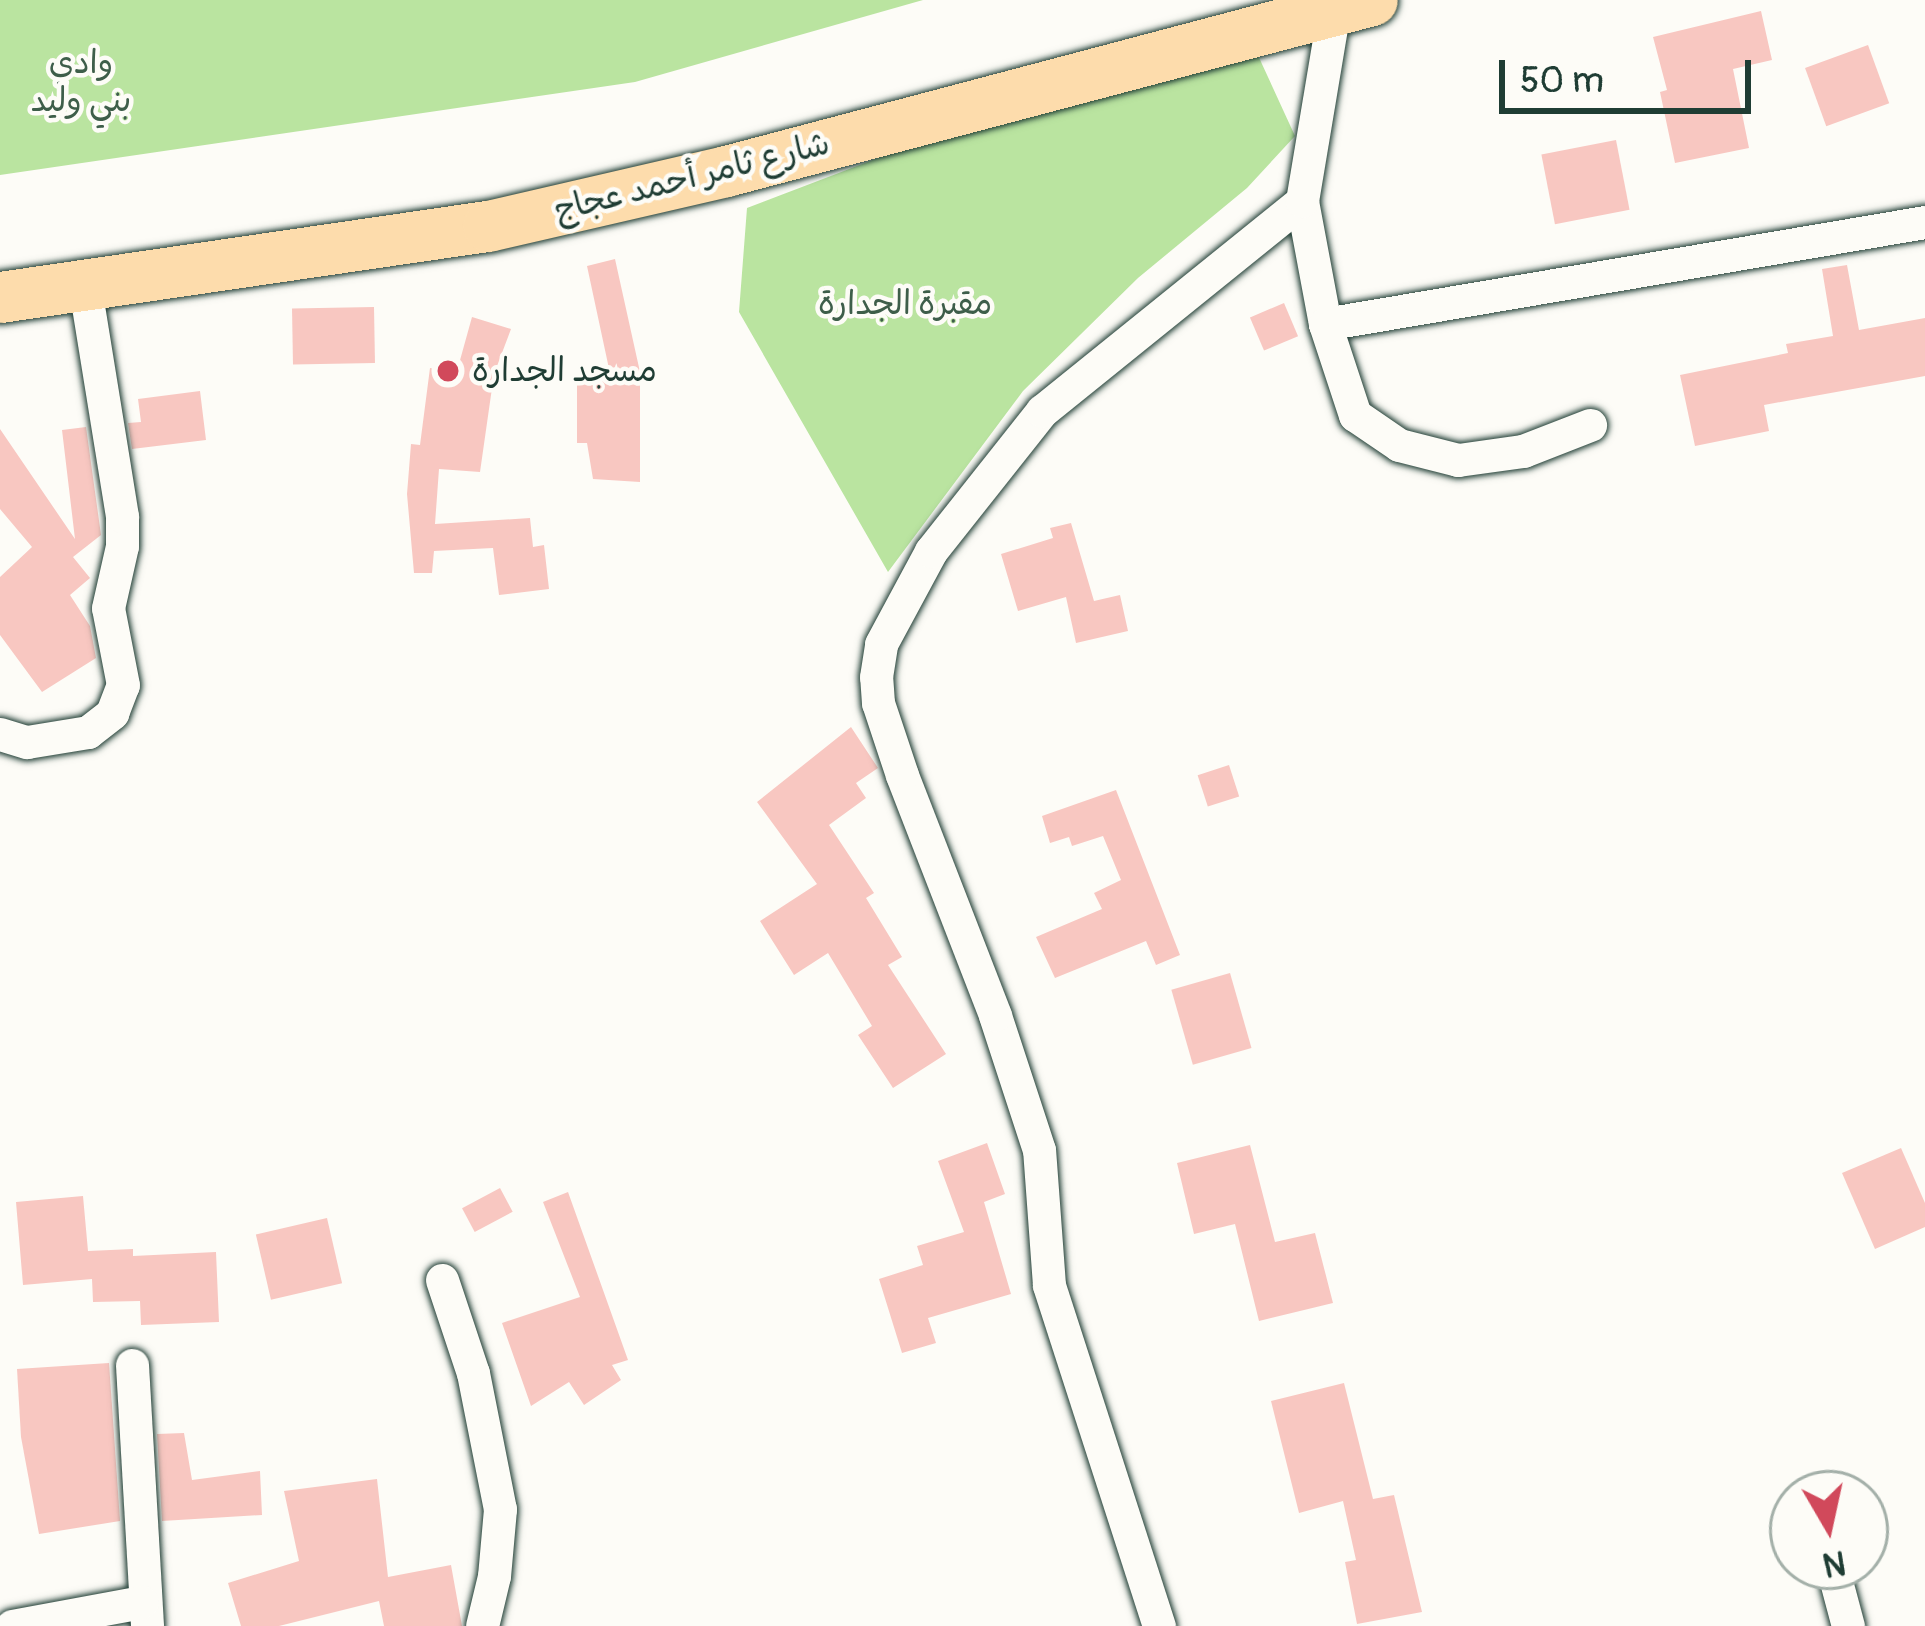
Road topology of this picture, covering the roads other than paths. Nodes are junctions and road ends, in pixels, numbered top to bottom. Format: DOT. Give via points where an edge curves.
graph roads {
  1 [pos="1353,5"];
  2 [pos="1302,201"];
  3 [pos="1925,222"];
  4 [pos="84,282"];
  5 [pos="0,297"];
  6 [pos="1324,324"];
  7 [pos="1590,424"];
  8 [pos="0,734"];
  9 [pos="442,1280"];
  10 [pos="132,1365"];
  11 [pos="1838,1590"];
  12 [pos="145,1614"];
  13 [pos="12,1626"];
  14 [pos="482,1626"];
  15 [pos="1159,1626"];
  16 [pos="1847,1626"];
  1 -- 2 [label="street"];
  1 -- 4 [label="main road, شارع ثامر أحمد عجاج" via="488,226"];
  2 -- 6 [label="street"];
  2 -- 15 [label="street" via="1042,412 931,551 881,644 876,677 902,775 1039,1150 1049,1285"];
  3 -- 6 [label="street"];
  4 -- 5 [label="main road, شارع ثامر أحمد عجاج"];
  4 -- 8 [label="street" via="122,516 108,608 123,685 112,713 88,732 27,742"];
  6 -- 7 [label="street" via="1355,415 1399,445 1458,460 1523,451"];
  9 -- 14 [label="street" via="473,1373 500,1509"];
  10 -- 12 [label="street"];
  11 -- 16 [label="street"];
  12 -- 13 [label="street"];
}
